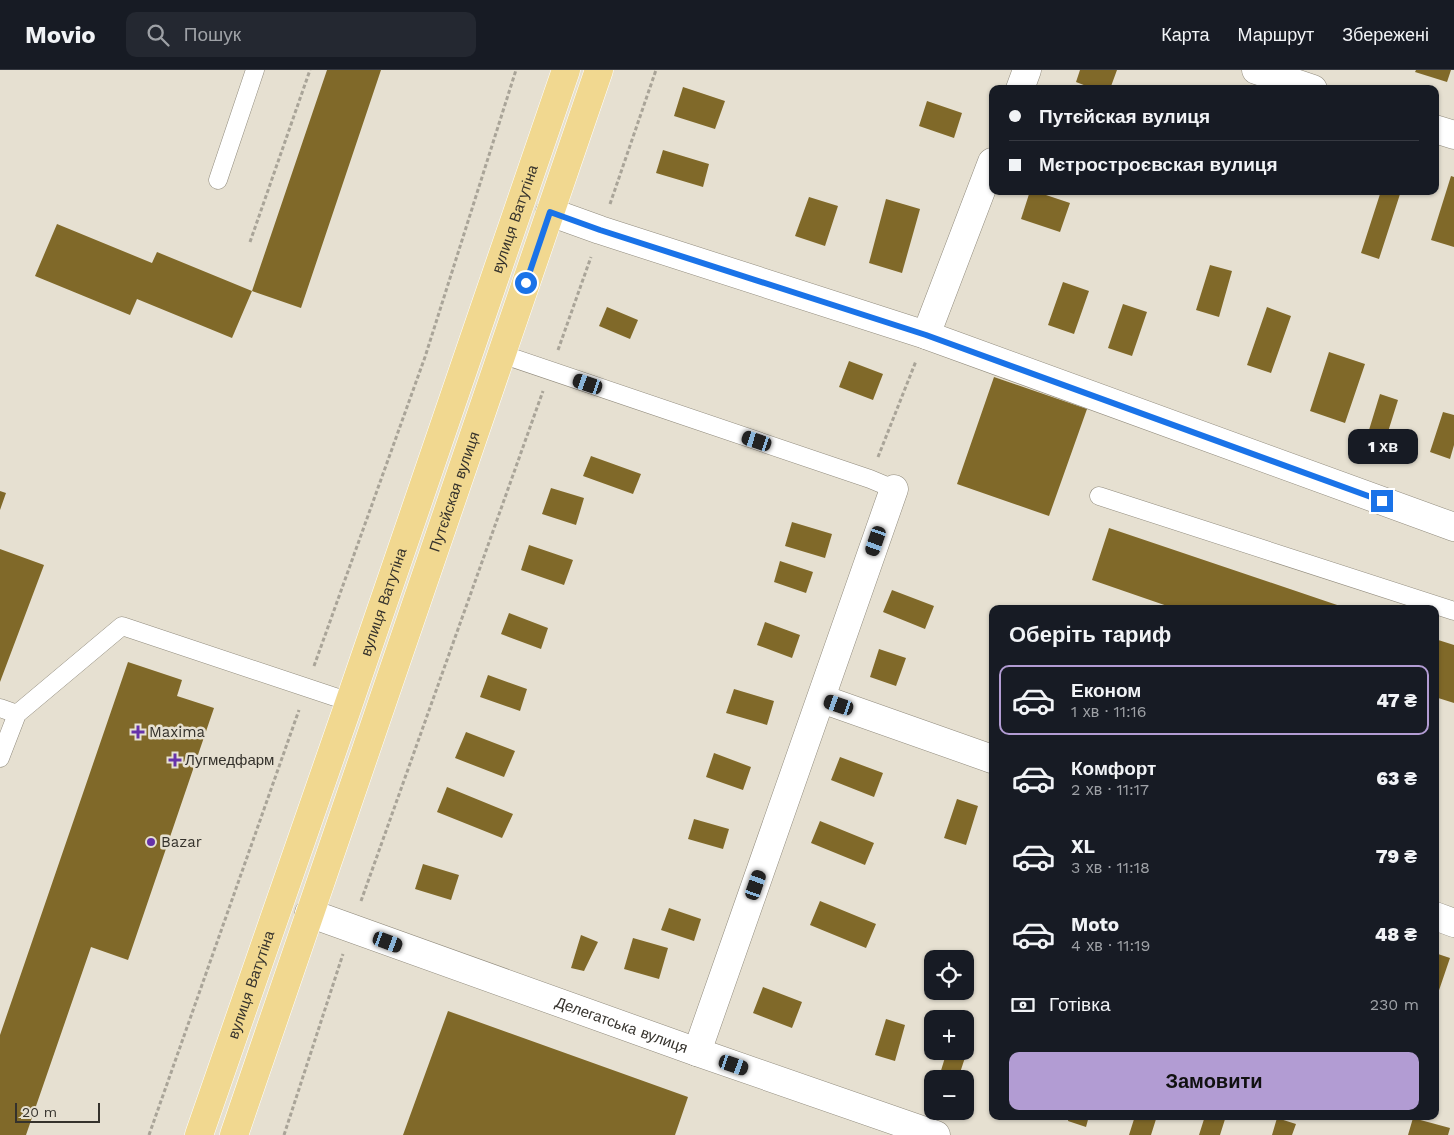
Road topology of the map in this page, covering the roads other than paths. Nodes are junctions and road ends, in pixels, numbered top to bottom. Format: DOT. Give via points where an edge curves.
graph roads {
  1 [pos="255,70"];
  2 [pos="566,70"];
  3 [pos="599,70"];
  4 [pos="1028,70"];
  5 [pos="1256,70"];
  6 [pos="1022,85"];
  7 [pos="1301,85"];
  8 [pos="1439,130"];
  9 [pos="1454,135"];
  10 [pos="989,170"];
  11 [pos="218,180"];
  12 [pos="550,212"];
  13 [pos="926,335"];
  14 [pos="502,354"];
  15 [pos="882,484"];
  16 [pos="1100,496"];
  17 [pos="1454,527"];
  18 [pos="1436,605"];
  19 [pos="1439,606"];
  20 [pos="1454,611"];
  21 [pos="822,699"];
  22 [pos="350,702"];
  23 [pos="0,708"];
  24 [pos="17,714"];
  25 [pos="0,758"];
  26 [pos="989,759"];
  27 [pos="309,913"];
  28 [pos="1439,917"];
  29 [pos="1454,923"];
  30 [pos="697,1052"];
  31 [pos="199,1135"];
  32 [pos="234,1135"];
  33 [pos="936,1135"];
  1 -- 11 [label="lane"];
  2 -- 22 [label="main road, вулиця Ватутіна"];
  3 -- 12 [label="main road, Путєйская вулиця"];
  4 -- 6 [label="street"];
  5 -- 7 [label="street"];
  8 -- 9 [label="street"];
  10 -- 13 [label="street"];
  12 -- 13 [label="street"];
  12 -- 14 [label="main road, Путєйская вулиця"];
  13 -- 17 [label="street"];
  14 -- 15 [label="lane"];
  14 -- 27 [label="main road, Путєйская вулиця"];
  15 -- 21 [label="street"];
  16 -- 18 [label="lane"];
  19 -- 20 [label="lane"];
  21 -- 26 [label="street"];
  21 -- 30 [label="street"];
  22 -- 24 [label="lane" via="122,626"];
  22 -- 31 [label="main road, вулиця Ватутіна"];
  23 -- 24 [label="lane"];
  24 -- 25 [label="lane"];
  27 -- 30 [label="street, Делегатська вулиця"];
  27 -- 32 [label="main road, вулиця Ватутіна"];
  28 -- 29 [label="street"];
  30 -- 33 [label="street, Делегатська вулиця"];
}
